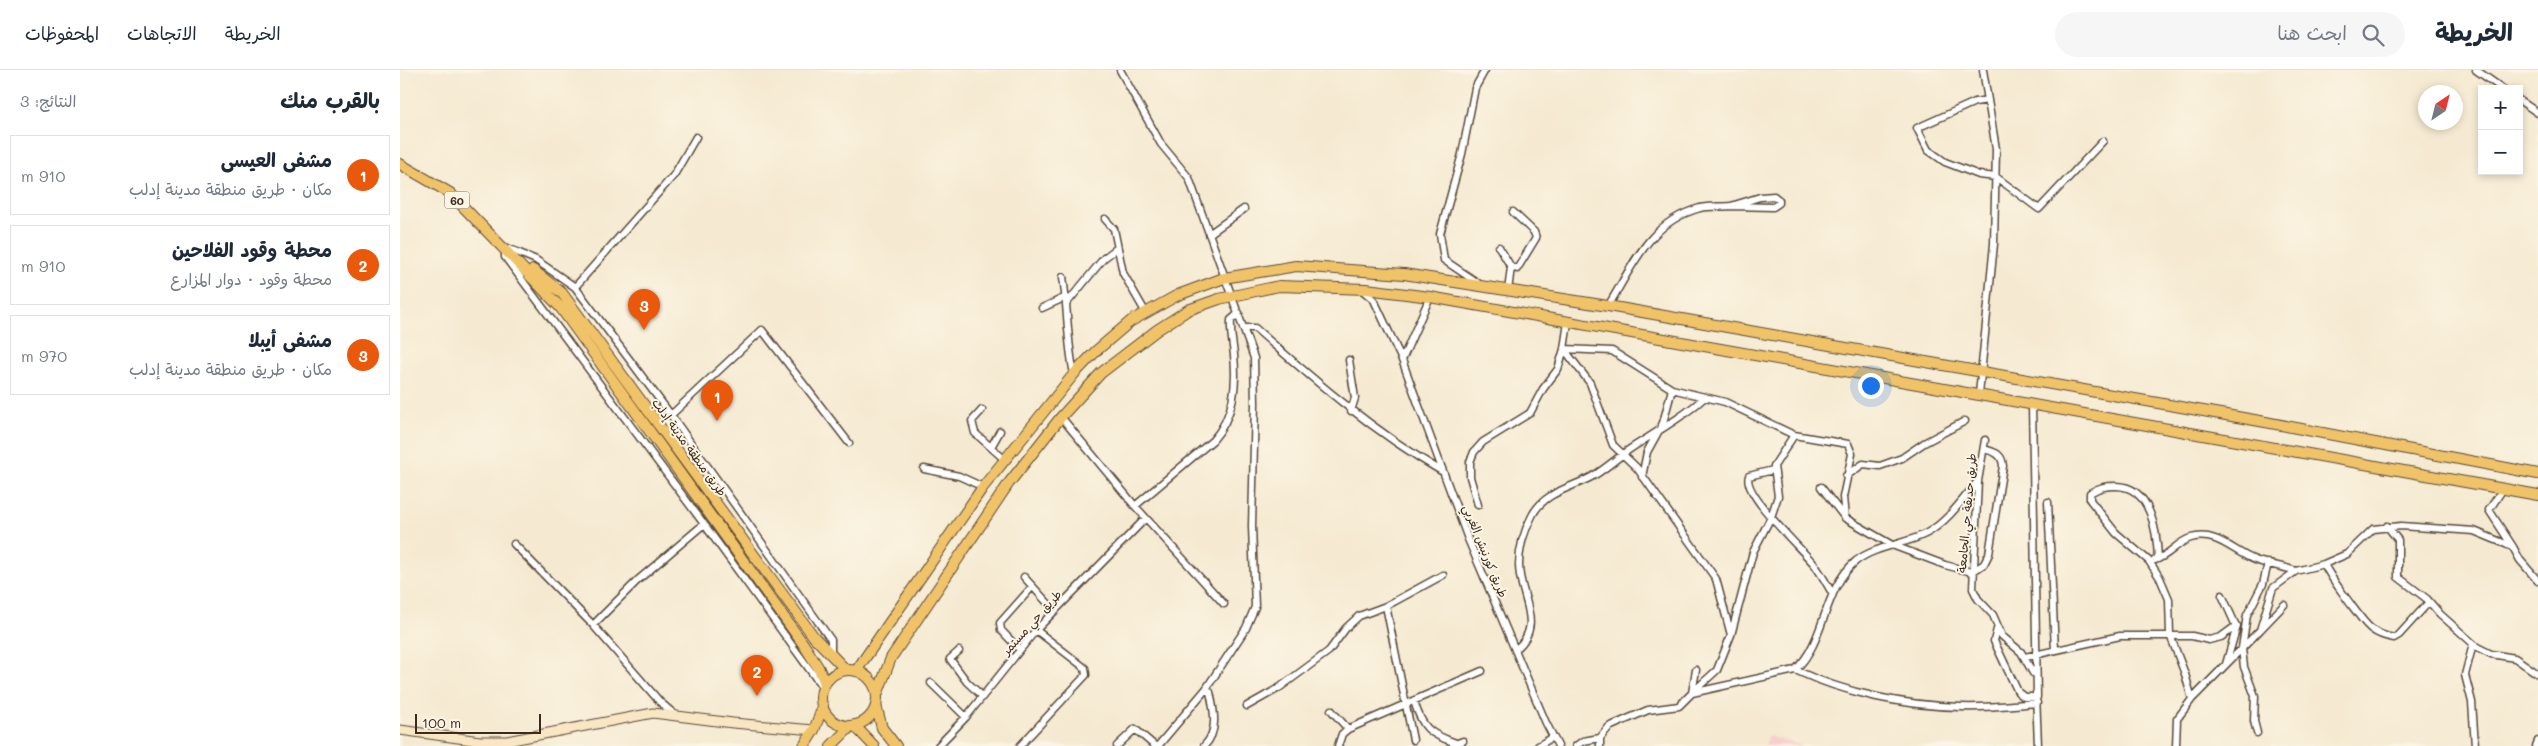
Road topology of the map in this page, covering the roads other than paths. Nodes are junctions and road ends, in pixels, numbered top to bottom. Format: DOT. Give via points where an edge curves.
graph roads {
  1 [pos="1120,70"];
  2 [pos="1485,70"];
  3 [pos="1983,70"];
  4 [pos="2476,70"];
  5 [pos="2497,85"];
  6 [pos="1988,100"];
  7 [pos="2523,103"];
  8 [pos="2538,113"];
  9 [pos="696,136"];
  10 [pos="2103,141"];
  11 [pos="400,164"];
  12 [pos="1996,177"];
  13 [pos="1731,206"];
  14 [pos="1244,209"];
  15 [pos="1512,212"];
  16 [pos="1105,219"];
  17 [pos="1209,234"];
  18 [pos="505,247"];
  19 [pos="1499,247"];
  20 [pos="1116,249"];
  21 [pos="1511,267"];
  22 [pos="1064,277"];
  23 [pos="1224,278"];
  24 [pos="575,287"];
  25 [pos="1360,288"];
  26 [pos="1485,288"];
  27 [pos="1508,291"];
  28 [pos="1233,296"];
  29 [pos="1430,297"];
  30 [pos="1067,300"];
  31 [pos="1608,306"];
  32 [pos="1042,308"];
  33 [pos="1146,313"];
  34 [pos="1239,313"];
  35 [pos="1568,322"];
  36 [pos="1244,328"];
  37 [pos="1564,348"];
  38 [pos="1349,360"];
  39 [pos="1402,360"];
  40 [pos="1982,373"];
  41 [pos="1074,374"];
  42 [pos="1672,389"];
  43 [pos="1979,394"];
  44 [pos="1705,397"];
  45 [pos="2032,404"];
  46 [pos="982,410"];
  47 [pos="1350,411"];
  48 [pos="671,415"];
  49 [pos="1061,417"];
  50 [pos="1965,421"];
  51 [pos="1000,430"];
  52 [pos="1659,433"];
  53 [pos="1794,435"];
  54 [pos="1985,440"];
  55 [pos="849,443"];
  56 [pos="991,447"];
  57 [pos="1984,450"];
  58 [pos="1622,455"];
  59 [pos="1004,459"];
  60 [pos="924,469"];
  61 [pos="1773,470"];
  62 [pos="1443,472"];
  63 [pos="2538,474"];
  64 [pos="1642,476"];
  65 [pos="1846,476"];
  66 [pos="1978,481"];
  67 [pos="983,487"];
  68 [pos="1821,488"];
  69 [pos="2503,489"];
  70 [pos="2538,495"];
  71 [pos="2048,502"];
  72 [pos="1478,505"];
  73 [pos="1135,506"];
  74 [pos="1146,518"];
  75 [pos="1771,518"];
  76 [pos="1845,518"];
  77 [pos="704,524"];
  78 [pos="2387,526"];
  79 [pos="514,544"];
  80 [pos="1892,545"];
  81 [pos="2513,547"];
  82 [pos="2158,559"];
  83 [pos="2149,561"];
  84 [pos="2268,563"];
  85 [pos="2324,564"];
  86 [pos="2296,571"];
  87 [pos="1972,572"];
  88 [pos="1443,575"];
  89 [pos="1024,577"];
  90 [pos="2538,581"];
  91 [pos="1032,587"];
  92 [pos="1832,593"];
  93 [pos="2222,595"];
  94 [pos="2429,602"];
  95 [pos="1224,604"];
  96 [pos="2284,604"];
  97 [pos="1386,606"];
  98 [pos="1055,611"];
  99 [pos="2244,623"];
  100 [pos="593,625"];
  101 [pos="2236,626"];
  102 [pos="1997,629"];
  103 [pos="1036,630"];
  104 [pos="2260,630"];
  105 [pos="1731,635"];
  106 [pos="2170,635"];
  107 [pos="2473,644"];
  108 [pos="2242,648"];
  109 [pos="1019,649"];
  110 [pos="1514,650"];
  111 [pos="2055,650"];
  112 [pos="959,651"];
  113 [pos="831,655"];
  114 [pos="2035,655"];
  115 [pos="2025,657"];
  116 [pos="2225,665"];
  117 [pos="851,670"];
  118 [pos="1482,670"];
  119 [pos="1696,670"];
  120 [pos="1795,670"];
  121 [pos="2538,674"];
  122 [pos="931,683"];
  123 [pos="824,686"];
  124 [pos="1206,689"];
  125 [pos="1692,693"];
  126 [pos="982,696"];
  127 [pos="877,700"];
  128 [pos="2037,700"];
  129 [pos="2192,700"];
  130 [pos="1414,701"];
  131 [pos="1406,704"];
  132 [pos="822,706"];
  133 [pos="1246,706"];
  134 [pos="1331,710"];
  135 [pos="674,714"];
  136 [pos="966,717"];
  137 [pos="853,725"];
  138 [pos="1348,729"];
  139 [pos="400,730"];
  140 [pos="814,730"];
  141 [pos="2257,733"];
  142 [pos="1553,737"];
  143 [pos="1600,738"];
  144 [pos="1413,740"];
  145 [pos="1463,740"];
  146 [pos="2538,741"];
  147 [pos="1454,744"];
  148 [pos="804,746"];
  149 [pos="831,746"];
  150 [pos="874,746"];
  151 [pos="896,746"];
  152 [pos="938,746"];
  153 [pos="1020,746"];
  154 [pos="1117,746"];
  155 [pos="1157,746"];
  156 [pos="1204,746"];
  157 [pos="1338,746"];
  158 [pos="1538,746"];
  159 [pos="1558,746"];
  160 [pos="1576,746"];
  161 [pos="1600,746"];
  162 [pos="2038,746"];
  163 [pos="2176,746"];
  164 [pos="2474,746"];
  165 [pos="2536,746"];
  1 -- 17 [label="street" via="1162,144 1189,178"];
  2 -- 26 [label="street" via="1475,88 1462,154 1440,234 1444,260"];
  3 -- 6 [label="street"];
  4 -- 5 [label="street"];
  6 -- 12 [label="street" via="1996,149"];
  6 -- 12 [label="street" via="1975,102 1916,128 1928,150 1945,162 1969,172"];
  7 -- 8 [label="street"];
  9 -- 24 [label="street" via="674,175"];
  10 -- 12 [label="street" via="2039,209"];
  11 -- 18 [label="main road, طريق منطقة مدينة إدلب / 60" via="450,193"];
  12 -- 40 [label="street" via="1994,244"];
  13 -- 13 [label="street" via="1760,197 1774,196 1779,200 1773,207"];
  13 -- 31 [label="street" via="1702,208 1677,217 1656,231"];
  14 -- 17 [label="street"];
  15 -- 21 [label="street" via="1534,232 1536,238 1517,269"];
  16 -- 20 [label="street" via="1114,229"];
  17 -- 23 [label="street"];
  18 -- 24 [label="street" via="536,260"];
  18 -- 77 [label="street" via="504,257"];
  18 -- 113 [label="main road, طريق منطقة مدينة إدلب" via="562,293 814,637"];
  18 -- 123 [label="main road, طريق منطقة مدينة إدلب" via="560,307 804,645"];
  19 -- 21 [label="street"];
  20 -- 30 [label="street"];
  20 -- 33 [label="street" via="1123,273"];
  21 -- 27 [label="street"];
  22 -- 30 [label="street"];
  23 -- 26 [label="main road" via="1296,266 1404,274"];
  23 -- 28 [label="street"];
  23 -- 33 [label="main road" via="1178,295"];
  24 -- 48 [label="street"];
  25 -- 28 [label="main road" via="1278,286"];
  25 -- 29 [label="main road"];
  25 -- 39 [label="street, طريق كورنيش الغربي" via="1374,300"];
  26 -- 27 [label="main road"];
  27 -- 31 [label="main road"];
  28 -- 34 [label="street"];
  28 -- 49 [label="main road" via="1188,310 1156,330 1101,373"];
  29 -- 35 [label="main road"];
  29 -- 39 [label="street"];
  30 -- 32 [label="street"];
  30 -- 41 [label="street" via="1067,334"];
  31 -- 40 [label="main road"];
  33 -- 41 [label="main road" via="1131,321"];
  34 -- 36 [label="street"];
  34 -- 73 [label="street" via="1231,320 1234,394 1224,426 1214,440"];
  35 -- 37 [label="street"];
  35 -- 43 [label="main road"];
  36 -- 47 [label="street" via="1255,328"];
  36 -- 124 [label="street" via="1254,358 1252,526 1255,607 1246,628"];
  37 -- 42 [label="street" via="1612,351"];
  37 -- 58 [label="street" via="1590,383 1609,439"];
  37 -- 72 [label="street" via="1556,374 1530,413 1474,452 1470,477"];
  38 -- 47 [label="street" via="1355,398"];
  39 -- 62 [label="street, طريق كورنيش الغربي"];
  40 -- 43 [label="street"];
  40 -- 63 [label="main road"];
  41 -- 59 [label="main road"];
  42 -- 44 [label="street"];
  42 -- 52 [label="street"];
  43 -- 45 [label="main road"];
  44 -- 52 [label="street"];
  44 -- 53 [label="street" via="1725,402"];
  45 -- 69 [label="main road"];
  45 -- 114 [label="street"];
  46 -- 56 [label="street" via="975,416 972,426"];
  47 -- 62 [label="street" via="1392,442"];
  48 -- 55 [label="street" via="762,330"];
  48 -- 113 [label="street" via="831,640"];
  49 -- 73 [label="street"];
  49 -- 127 [label="main road" via="949,569 891,658"];
  50 -- 65 [label="street" via="1902,458 1880,466 1863,464"];
  51 -- 56 [label="street"];
  52 -- 58 [label="street"];
  52 -- 64 [label="street" via="1647,452"];
  53 -- 61 [label="street"];
  53 -- 65 [label="street" via="1848,444 1852,454"];
  54 -- 57 [label="street, طريق حديقة حي الجامعة"];
  56 -- 59 [label="street"];
  57 -- 66 [label="street, طريق حديقة حي الجامعة"];
  57 -- 87 [label="street" via="1997,454 2003,466 1989,554 1984,564"];
  58 -- 64 [label="street"];
  58 -- 110 [label="street" via="1594,476 1558,490 1536,509 1523,538 1519,566 1531,625 1524,642"];
  59 -- 67 [label="main road"];
  60 -- 67 [label="street" via="959,476"];
  61 -- 75 [label="street" via="1778,492"];
  61 -- 75 [label="street" via="1751,474 1747,481"];
  62 -- 110 [label="street, طريق كورنيش الغربي"];
  64 -- 105 [label="street" via="1716,579"];
  65 -- 76 [label="street" via="1843,496"];
  66 -- 80 [label="street" via="1927,533"];
  66 -- 87 [label="street, طريق حديقة حي الجامعة"];
  67 -- 117 [label="main road"];
  68 -- 76 [label="street"];
  69 -- 70 [label="main road"];
  69 -- 81 [label="street" via="2489,510"];
  71 -- 111 [label="street"];
  73 -- 74 [label="street"];
  74 -- 95 [label="street"];
  74 -- 98 [label="street, طريق حي مستمر"];
  75 -- 92 [label="street" via="1814,564"];
  75 -- 105 [label="street" via="1753,552"];
  76 -- 80 [label="street"];
  77 -- 100 [label="street" via="638,580"];
  77 -- 123 [label="street"];
  78 -- 81 [label="street" via="2474,531"];
  78 -- 85 [label="street" via="2373,528 2347,554"];
  78 -- 94 [label="street" via="2398,540 2398,578"];
  79 -- 100 [label="street"];
  80 -- 87 [label="street"];
  80 -- 92 [label="street" via="1856,561"];
  81 -- 90 [label="street"];
  82 -- 83 [label="street"];
  82 -- 83 [label="street" via="2151,518 2139,494 2118,486 2103,486 2090,493 2090,500 2116,533"];
  82 -- 84 [label="street" via="2188,539 2212,537 2238,553"];
  83 -- 106 [label="street" via="2169,599"];
  84 -- 86 [label="street"];
  84 -- 99 [label="street" via="2263,584"];
  85 -- 86 [label="street"];
  85 -- 94 [label="street" via="2360,619 2368,628 2381,634 2394,638"];
  86 -- 104 [label="street" via="2273,588"];
  87 -- 102 [label="street, طريق حديقة حي الجامعة" via="1975,594 1993,614"];
  88 -- 97 [label="street"];
  89 -- 91 [label="street"];
  91 -- 98 [label="street"];
  91 -- 109 [label="street" via="1000,623 1001,630"];
  92 -- 120 [label="street" via="1810,651"];
  93 -- 101 [label="street"];
  94 -- 107 [label="street"];
  96 -- 104 [label="street"];
  97 -- 131 [label="street"];
  97 -- 133 [label="street" via="1359,616 1329,651 1279,688"];
  98 -- 103 [label="street, طريق حي مستمر"];
  99 -- 101 [label="street"];
  99 -- 108 [label="street"];
  100 -- 135 [label="street"];
  101 -- 106 [label="street" via="2221,637 2209,640"];
  101 -- 116 [label="street"];
  102 -- 115 [label="street, طريق حديقة حي الجامعة"];
  102 -- 128 [label="street" via="1994,640 2018,692"];
  103 -- 109 [label="street, طريق حي مستمر"];
  103 -- 153 [label="street" via="1084,668 1086,675"];
  104 -- 108 [label="street"];
  105 -- 125 [label="street" via="1717,670"];
  106 -- 111 [label="street" via="2120,636"];
  106 -- 129 [label="street"];
  107 -- 121 [label="street" via="2484,652 2515,658"];
  107 -- 164 [label="street" via="2465,675 2472,702"];
  108 -- 116 [label="street"];
  108 -- 141 [label="street" via="2244,667 2255,696"];
  109 -- 126 [label="street, طريق حي مستمر"];
  110 -- 142 [label="street, طريق كورنيش الغربي"];
  111 -- 114 [label="street"];
  112 -- 126 [label="street" via="950,659"];
  113 -- 117 [label="main road, طريق منطقة مدينة إدلب"];
  114 -- 115 [label="street"];
  114 -- 128 [label="street"];
  115 -- 128 [label="street, طريق حديقة حي الجامعة" via="2033,673"];
  116 -- 129 [label="street"];
  117 -- 123 [label="main road" via="832,676"];
  117 -- 127 [label="main road" via="869,678 875,686"];
  118 -- 130 [label="street"];
  119 -- 125 [label="street"];
  120 -- 125 [label="street"];
  120 -- 128 [label="street" via="1840,688 1942,706 1984,707"];
  122 -- 136 [label="street"];
  123 -- 132 [label="main road"];
  124 -- 155 [label="street"];
  124 -- 156 [label="street" via="1213,704 1214,732"];
  125 -- 143 [label="street" via="1679,706 1648,710 1609,727"];
  126 -- 136 [label="street, طريق حي مستمر"];
  127 -- 137 [label="main road" via="868,718"];
  127 -- 151 [label="main road" via="882,728"];
  128 -- 162 [label="street, طريق حديقة حي الجامعة"];
  129 -- 163 [label="street" via="2175,724"];
  130 -- 131 [label="street"];
  130 -- 147 [label="street" via="1424,726"];
  131 -- 138 [label="street"];
  131 -- 144 [label="street"];
  132 -- 137 [label="main road" via="836,722"];
  132 -- 140 [label="main road"];
  134 -- 138 [label="street"];
  135 -- 139 [label="street" via="652,713 508,740 480,741"];
  135 -- 140 [label="street"];
  136 -- 152 [label="street, طريق حي مستمر"];
  137 -- 149 [label="main road"];
  137 -- 150 [label="main road"];
  138 -- 157 [label="street" via="1342,734"];
  140 -- 148 [label="main road"];
  142 -- 158 [label="street"];
  142 -- 159 [label="street, طريق كورنيش الغربي"];
  143 -- 160 [label="street" via="1583,741"];
  143 -- 161 [label="street"];
  145 -- 147 [label="street"];
  146 -- 165 [label="street"];
  154 -- 155 [label="street" via="1135,729"];
}
